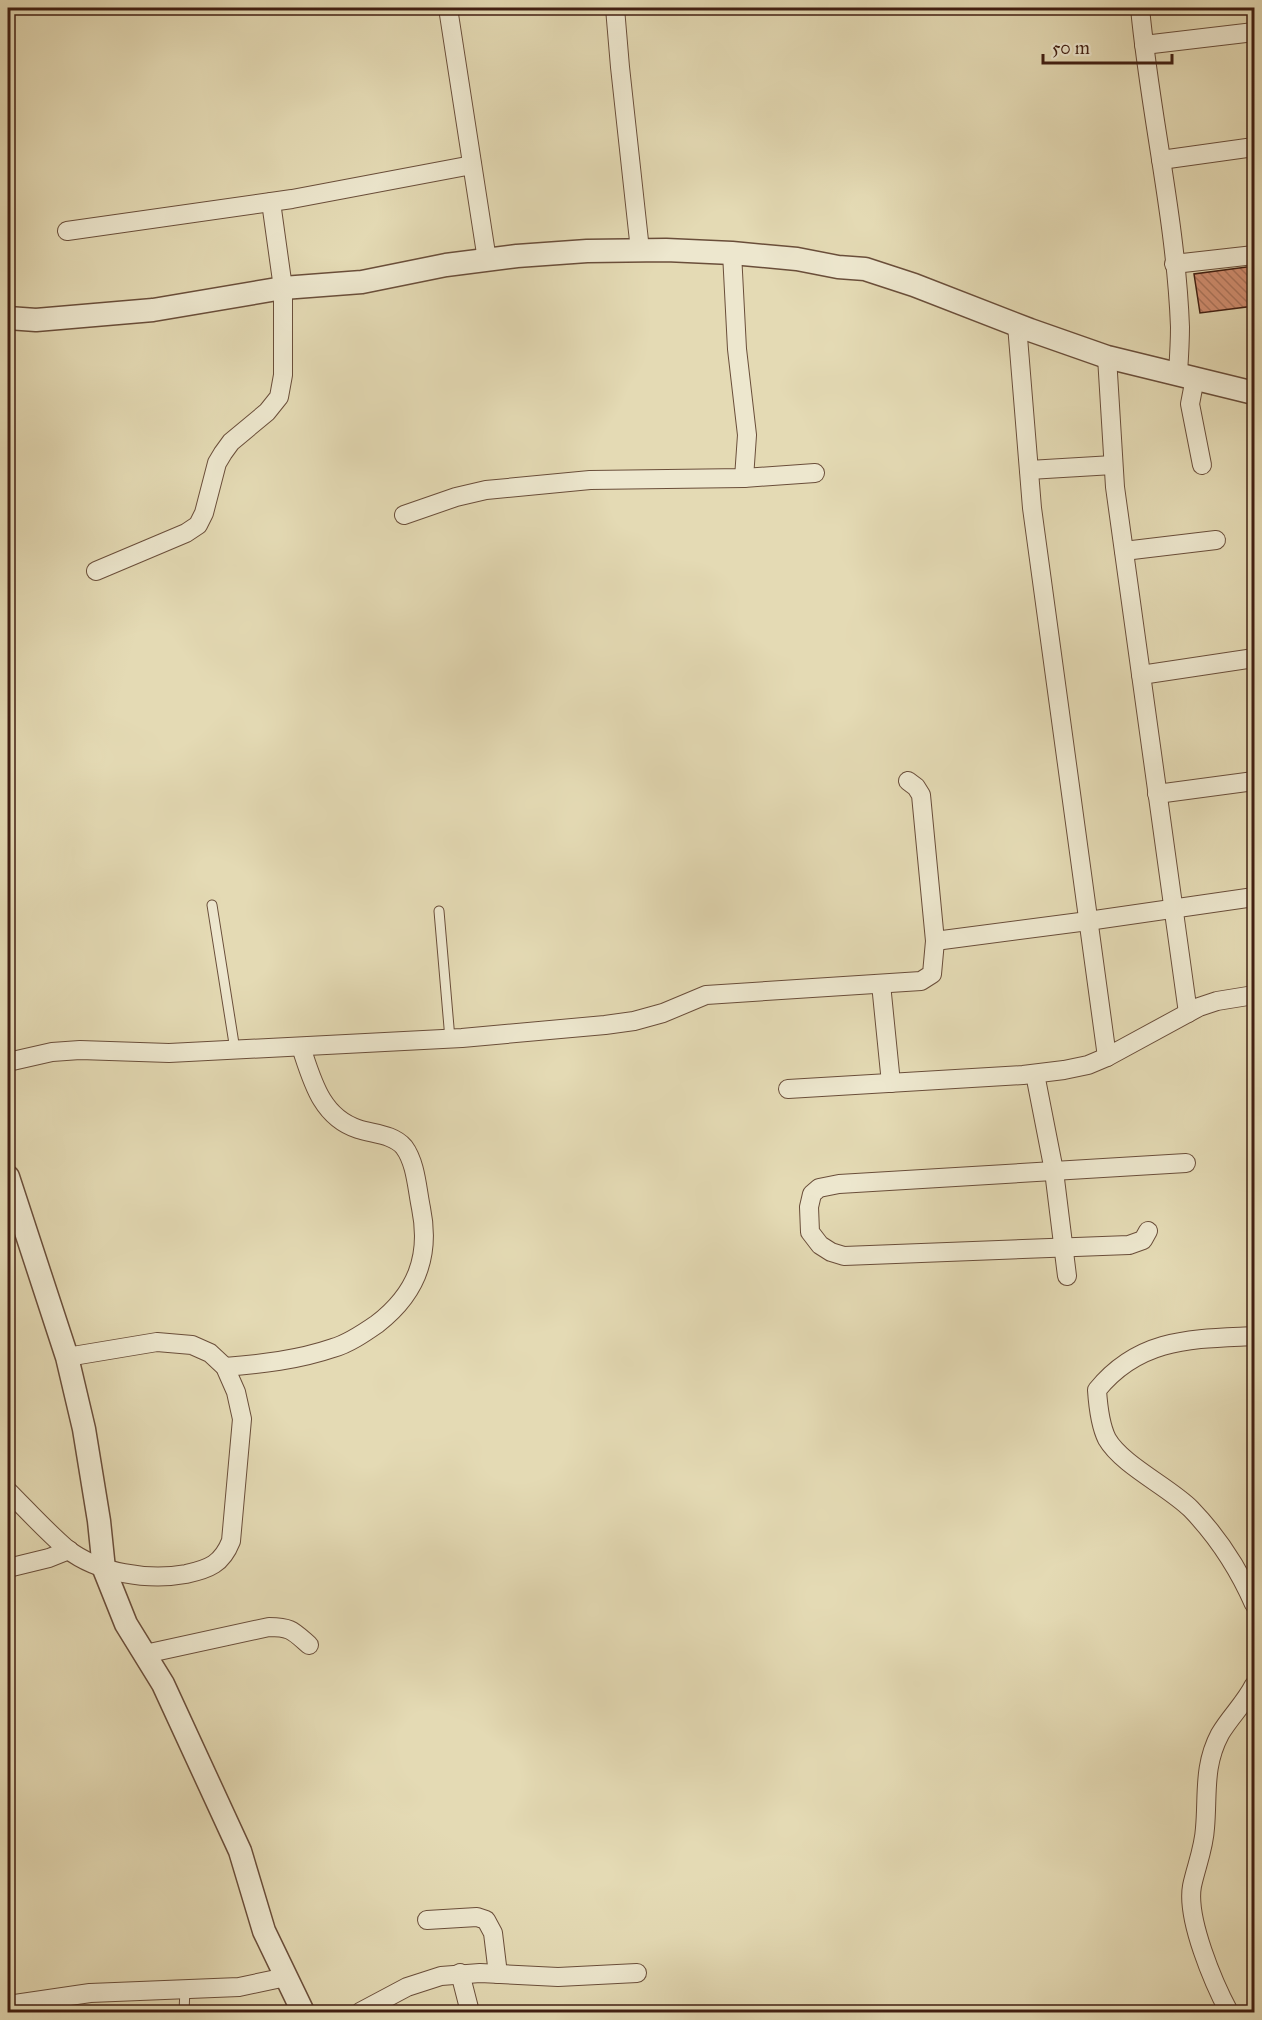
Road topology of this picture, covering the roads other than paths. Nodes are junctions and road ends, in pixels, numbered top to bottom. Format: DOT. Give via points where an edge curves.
graph roads {
  1 [pos="448,8"];
  2 [pos="615,8"];
  3 [pos="1140,8"];
  4 [pos="1254,32"];
  5 [pos="1144,45"];
  6 [pos="1254,147"];
  7 [pos="1161,160"];
  8 [pos="472,165"];
  9 [pos="271,202"];
  10 [pos="68,231"];
  11 [pos="640,250"];
  12 [pos="732,253"];
  13 [pos="1254,255"];
  14 [pos="487,260"];
  15 [pos="1174,264"];
  16 [pos="283,288"];
  17 [pos="8,318"];
  18 [pos="1017,325"];
  19 [pos="1107,357"];
  20 [pos="1186,376"];
  21 [pos="1254,393"];
  22 [pos="1113,465"];
  23 [pos="1202,465"];
  24 [pos="1029,470"];
  25 [pos="815,473"];
  26 [pos="744,478"];
  27 [pos="404,515"];
  28 [pos="1216,540"];
  29 [pos="1124,551"];
  30 [pos="96,571"];
  31 [pos="1254,658"];
  32 [pos="1141,675"];
  33 [pos="908,781"];
  34 [pos="1254,782"];
  35 [pos="1157,794"];
  36 [pos="1254,897"];
  37 [pos="212,905"];
  38 [pos="1173,908"];
  39 [pos="439,911"];
  40 [pos="1088,921"];
  41 [pos="935,941"];
  42 [pos="880,984"];
  43 [pos="1254,995"];
  44 [pos="1188,1013"];
  45 [pos="450,1039"];
  46 [pos="301,1047"];
  47 [pos="235,1050"];
  48 [pos="1107,1057"];
  49 [pos="8,1062"];
  50 [pos="1035,1074"];
  51 [pos="891,1083"];
  52 [pos="788,1089"];
  53 [pos="1185,1163"];
  54 [pos="1054,1171"];
  55 [pos="8,1177"];
  56 [pos="1148,1231"];
  57 [pos="1063,1248"];
  58 [pos="1067,1276"];
  59 [pos="1254,1336"];
  60 [pos="67,1357"];
  61 [pos="225,1367"];
  62 [pos="8,1491"];
  63 [pos="69,1550"];
  64 [pos="8,1568"];
  65 [pos="104,1569"];
  66 [pos="1254,1604"];
  67 [pos="309,1646"];
  68 [pos="145,1654"];
  69 [pos="1254,1685"];
  70 [pos="427,1920"];
  71 [pos="460,1973"];
  72 [pos="637,1973"];
  73 [pos="498,1974"];
  74 [pos="286,1977"];
  75 [pos="184,1989"];
  76 [pos="8,2005"];
  77 [pos="184,2013"];
  78 [pos="303,2013"];
  79 [pos="360,2013"];
  80 [pos="470,2013"];
  81 [pos="1229,2013"];
  1 -- 8 [label="street"];
  2 -- 11 [label="street"];
  3 -- 5 [label="street"];
  4 -- 5 [label="street"];
  5 -- 7 [label="street"];
  6 -- 7 [label="street"];
  7 -- 15 [label="street"];
  8 -- 9 [label="street"];
  8 -- 14 [label="street"];
  9 -- 10 [label="street"];
  9 -- 16 [label="street"];
  11 -- 12 [label="street"];
  11 -- 14 [label="street"];
  12 -- 18 [label="street" via="865,269"];
  12 -- 26 [label="street" via="736,349 747,435"];
  13 -- 15 [label="street"];
  14 -- 16 [label="street" via="362,282"];
  15 -- 20 [label="street"];
  16 -- 17 [label="street" via="153,310 36,320"];
  16 -- 30 [label="street" via="283,375 279,397 223,453 198,525"];
  18 -- 19 [label="street"];
  18 -- 24 [label="street"];
  19 -- 20 [label="street"];
  19 -- 22 [label="street"];
  20 -- 21 [label="street"];
  20 -- 23 [label="street"];
  22 -- 24 [label="street"];
  22 -- 29 [label="street"];
  24 -- 40 [label="street"];
  25 -- 26 [label="street"];
  26 -- 27 [label="street" via="590,480 486,490"];
  28 -- 29 [label="street"];
  29 -- 32 [label="street"];
  31 -- 32 [label="street"];
  32 -- 35 [label="street"];
  33 -- 41 [label="street" via="921,795"];
  34 -- 35 [label="street"];
  35 -- 38 [label="street"];
  36 -- 38 [label="street"];
  37 -- 47 [label="lane"];
  38 -- 40 [label="street"];
  38 -- 44 [label="street"];
  39 -- 45 [label="lane"];
  40 -- 41 [label="street"];
  40 -- 48 [label="street"];
  41 -- 42 [label="street" via="932,974 921,981"];
  42 -- 45 [label="street" via="706,995 634,1021"];
  42 -- 51 [label="street"];
  43 -- 44 [label="street" via="1217,1001"];
  44 -- 48 [label="street"];
  45 -- 46 [label="street"];
  46 -- 47 [label="street"];
  46 -- 61 [label="street" via="324,1105 339,1120 357,1129 397,1140 412,1161 425,1242 418,1272 396,1309 366,1332 335,1348 262,1364"];
  47 -- 49 [label="street" via="80,1050 43,1053"];
  48 -- 50 [label="street" via="1088,1065"];
  50 -- 51 [label="street"];
  50 -- 54 [label="street"];
  51 -- 52 [label="street"];
  53 -- 54 [label="street"];
  54 -- 57 [label="street"];
  54 -- 57 [label="street" via="819,1188 812,1194 809,1207 810,1232 820,1245 844,1256"];
  55 -- 60 [label="street"];
  56 -- 57 [label="street" via="1143,1240 1130,1245"];
  57 -- 58 [label="street"];
  59 -- 66 [label="street" via="1160,1345 1106,1379 1097,1390 1106,1437 1111,1444 1190,1508 1244,1581"];
  60 -- 61 [label="street" via="158,1342 192,1345 210,1353"];
  60 -- 65 [label="street" via="84,1429"];
  61 -- 65 [label="street" via="242,1419 231,1541 225,1556 195,1572 169,1577"];
  62 -- 63 [label="street"];
  63 -- 64 [label="street"];
  63 -- 65 [label="street"];
  65 -- 68 [label="street" via="126,1624"];
  67 -- 68 [label="street" via="285,1627 269,1627"];
  68 -- 74 [label="street" via="163,1684 240,1851 264,1931"];
  69 -- 81 [label="street" via="1220,1734 1208,1764 1205,1829 1191,1888 1197,1934"];
  70 -- 73 [label="street" via="486,1920 493,1933"];
  71 -- 73 [label="street"];
  71 -- 79 [label="street" via="407,1987"];
  71 -- 80 [label="street"];
  72 -- 73 [label="street" via="558,1977"];
  74 -- 75 [label="street" via="239,1987"];
  74 -- 78 [label="street"];
  75 -- 76 [label="street" via="90,1993"];
  75 -- 77 [label="lane"];
}
